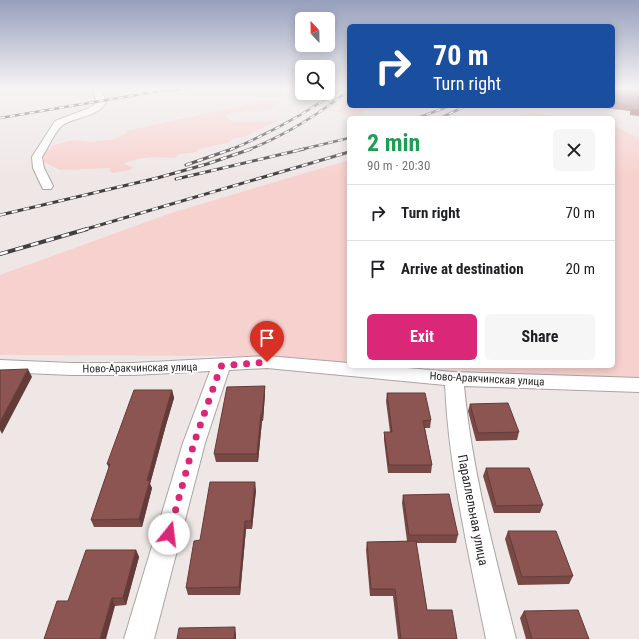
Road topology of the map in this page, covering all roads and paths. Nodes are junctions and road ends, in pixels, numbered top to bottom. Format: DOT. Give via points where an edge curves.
graph roads {
  1 [pos="72,118"];
  2 [pos="47,186"];
  3 [pos="0,366"];
  4 [pos="221,366"];
  5 [pos="454,379"];
  6 [pos="639,385"];
  7 [pos="139,639"];
  8 [pos="501,639"];
  1 -- 2 [label="street" via="58,123 37,157 40,174"];
  3 -- 4 [label="street, Ново-Аракчинская улица" via="133,369"];
  4 -- 5 [label="street, Ново-Аракчинская улица" via="267,362"];
  4 -- 7 [label="street" via="194,443"];
  5 -- 6 [label="street, Ново-Аракчинская улица"];
  5 -- 8 [label="street, Параллельная улица" via="456,418 472,511"];
}
